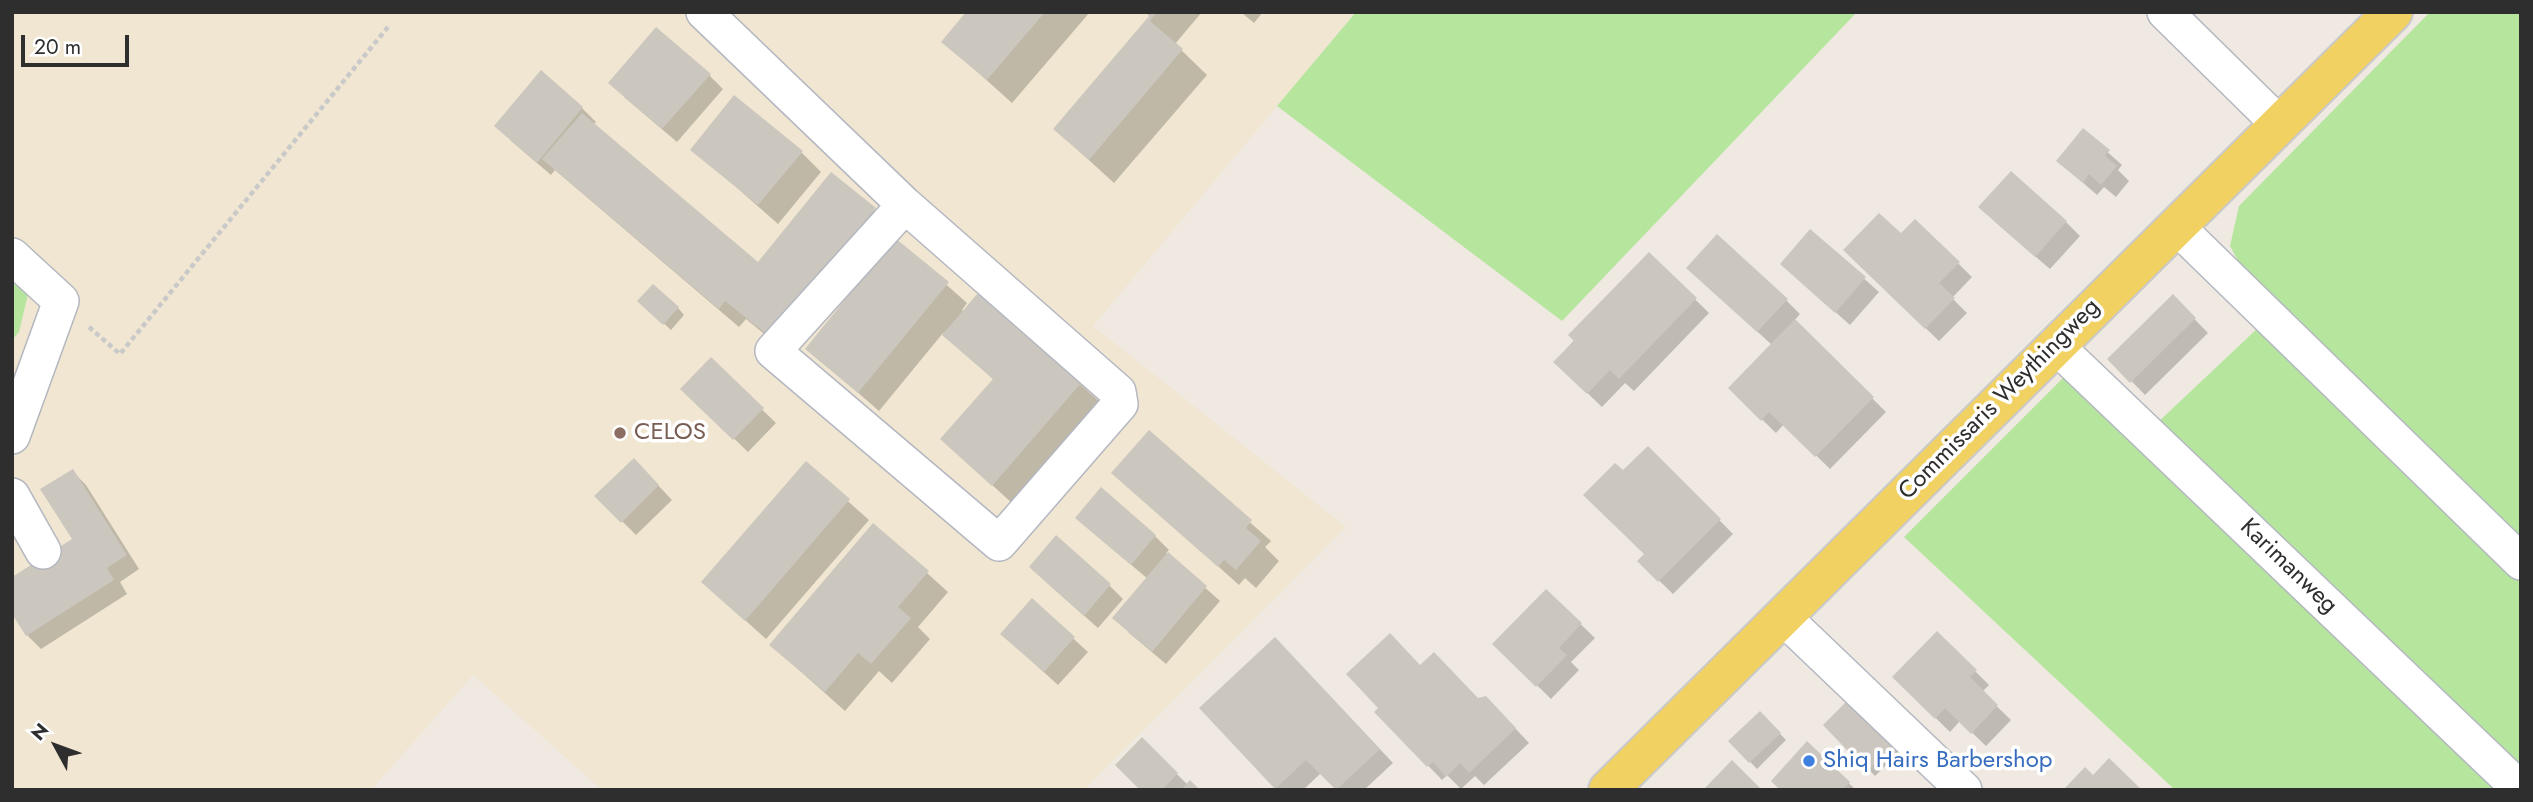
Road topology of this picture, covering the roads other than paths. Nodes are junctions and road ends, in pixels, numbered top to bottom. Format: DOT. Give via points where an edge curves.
graph roads {
  1 [pos="704,12"];
  2 [pos="2165,12"];
  3 [pos="2393,12"];
  4 [pos="2279,124"];
  5 [pos="905,205"];
  6 [pos="2176,226"];
  7 [pos="12,256"];
  8 [pos="2054,345"];
  9 [pos="12,436"];
  10 [pos="12,496"];
  11 [pos="43,551"];
  12 [pos="2521,562"];
  13 [pos="1782,616"];
  14 [pos="1608,790"];
  15 [pos="1964,790"];
  16 [pos="2521,790"];
  1 -- 5 [label="street"];
  2 -- 4 [label="street"];
  3 -- 4 [label="main road, Commissaris Weythingweg"];
  4 -- 6 [label="main road, Commissaris Weythingweg"];
  5 -- 5 [label="street" via="774,351 999,543 1121,398"];
  6 -- 8 [label="main road, Commissaris Weythingweg"];
  6 -- 12 [label="street"];
  7 -- 9 [label="street" via="61,301"];
  8 -- 13 [label="main road, Commissaris Weythingweg"];
  8 -- 16 [label="street, Karimanweg"];
  10 -- 11 [label="street"];
  13 -- 14 [label="main road, Commissaris Weythingweg"];
  13 -- 15 [label="street"];
}
